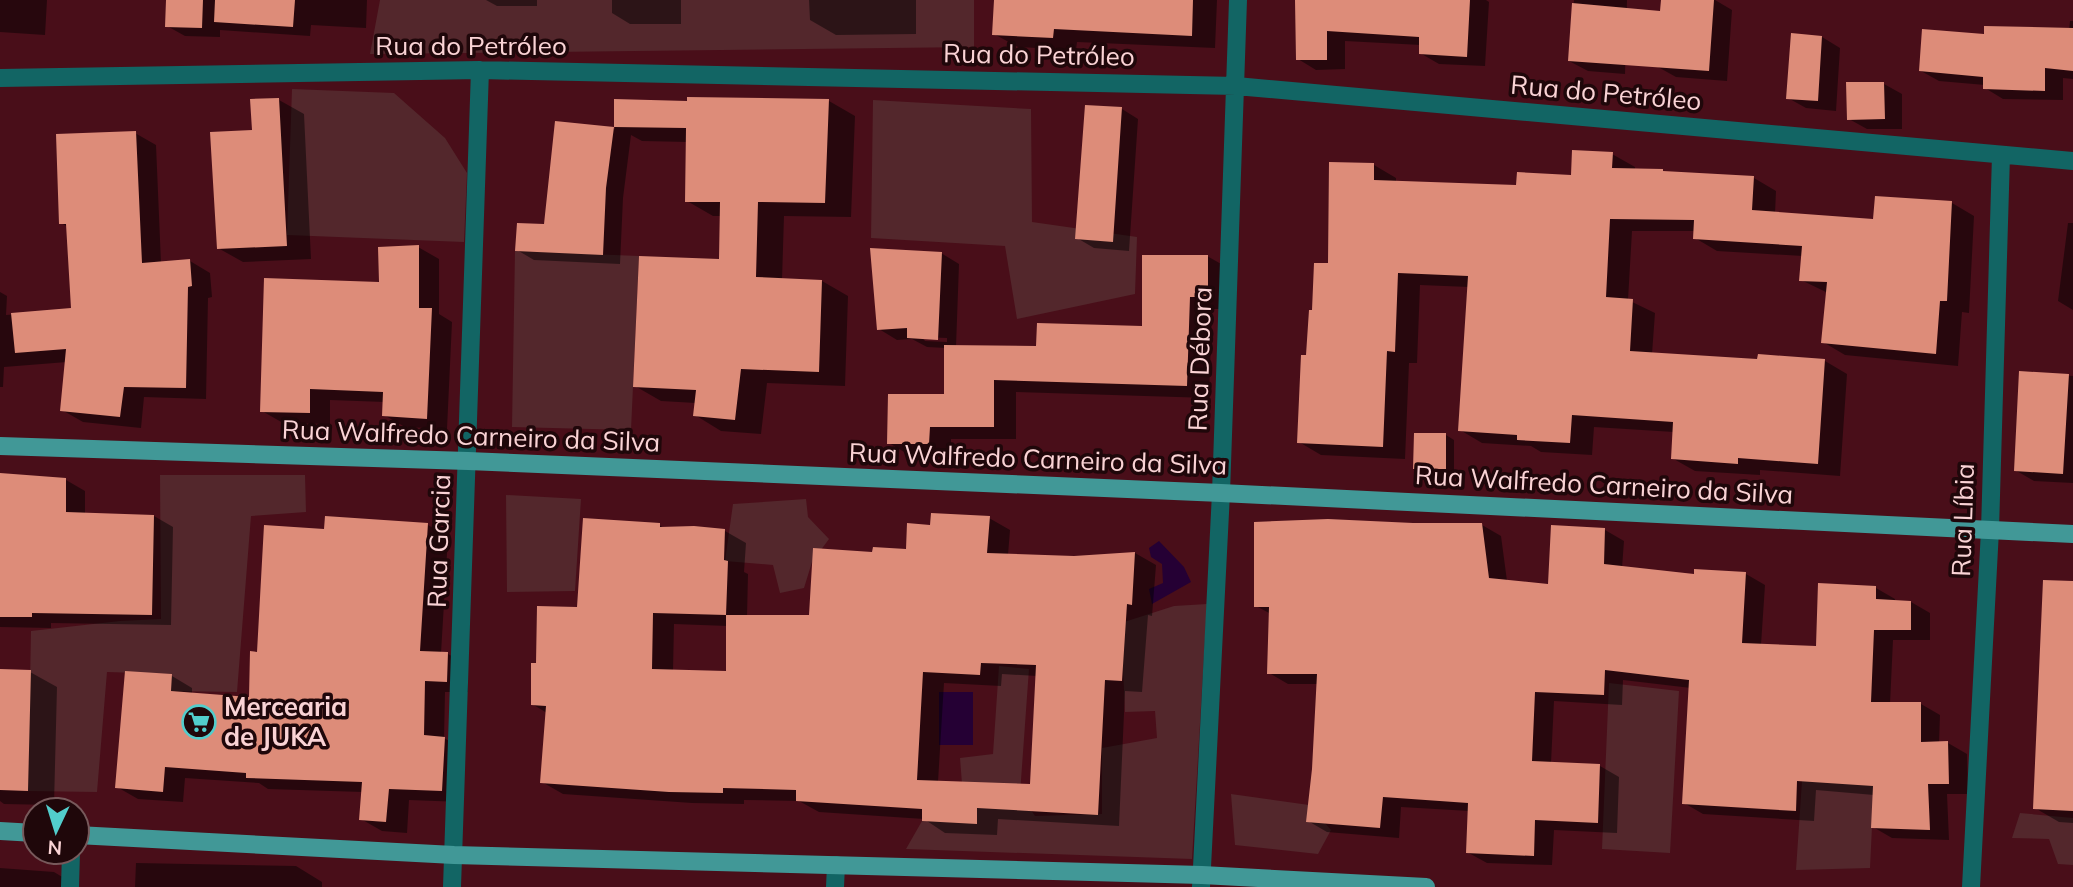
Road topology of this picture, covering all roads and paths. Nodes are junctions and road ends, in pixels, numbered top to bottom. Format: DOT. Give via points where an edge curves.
graph roads {
  1 [pos="1238,0"];
  2 [pos="480,70"];
  3 [pos="0,78"];
  4 [pos="1236,86"];
  5 [pos="2001,155"];
  6 [pos="2073,161"];
  7 [pos="0,446"];
  8 [pos="467,461"];
  9 [pos="1221,493"];
  10 [pos="1990,530"];
  11 [pos="2073,534"];
  12 [pos="0,831"];
  13 [pos="21,832"];
  14 [pos="91,836"];
  15 [pos="454,855"];
  16 [pos="836,865"];
  17 [pos="71,866"];
  18 [pos="1202,881"];
  19 [pos="70,887"];
  20 [pos="452,887"];
  21 [pos="835,887"];
  22 [pos="1426,887"];
  23 [pos="1971,887"];
  1 -- 4 [label="street, Rua Débora"];
  2 -- 3 [label="street, Rua do Petróleo"];
  2 -- 4 [label="street, Rua do Petróleo"];
  2 -- 8 [label="street, Rua Garcia"];
  4 -- 5 [label="street, Rua do Petróleo"];
  4 -- 9 [label="street, Rua Débora"];
  5 -- 6 [label="street, Rua do Petróleo"];
  5 -- 10 [label="street, Rua Líbia"];
  7 -- 8 [label="main road, Rua Walfredo Carneiro da Silva"];
  8 -- 9 [label="main road, Rua Walfredo Carneiro da Silva"];
  8 -- 15 [label="street, Rua Garcia"];
  9 -- 10 [label="main road, Rua Walfredo Carneiro da Silva"];
  9 -- 18 [label="street, Rua Débora"];
  10 -- 11 [label="main road, Rua Walfredo Carneiro da Silva"];
  10 -- 23 [label="street, Rua Líbia"];
  12 -- 13 [label="main road"];
  14 -- 15 [label="main road"];
  15 -- 16 [label="main road"];
  15 -- 20 [label="street, Rua Garcia"];
  16 -- 18 [label="main road"];
  16 -- 21 [label="street"];
  17 -- 19 [label="street"];
  18 -- 22 [label="main road"];
}
